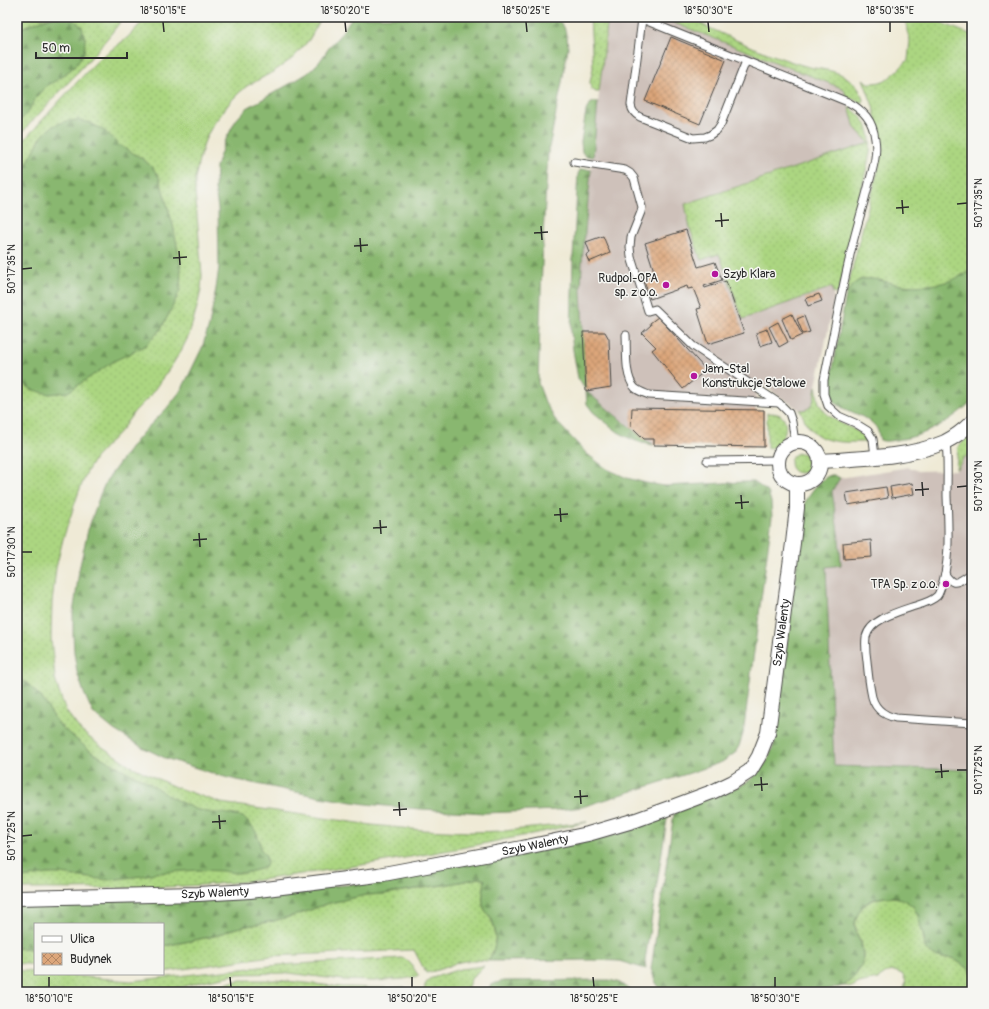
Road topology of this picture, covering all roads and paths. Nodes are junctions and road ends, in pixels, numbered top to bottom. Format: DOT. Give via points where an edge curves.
graph roads {
  1 [pos="746,61"];
  2 [pos="574,162"];
  3 [pos="626,335"];
  4 [pos="780,403"];
  5 [pos="972,422"];
  6 [pos="795,442"];
  7 [pos="946,442"];
  8 [pos="875,457"];
  9 [pos="778,460"];
  10 [pos="707,461"];
  11 [pos="820,461"];
  12 [pos="797,484"];
  13 [pos="972,573"];
  14 [pos="945,574"];
  15 [pos="972,723"];
  16 [pos="17,898"];
  1 -- 1 [label="lane" via="642,20 632,110 640,117 693,138 710,135 721,124"];
  1 -- 8 [label="lane" via="858,107 872,125 876,149 873,167 849,260 824,380 824,394 828,406 839,416 868,431 873,439"];
  2 -- 4 [label="lane" via="624,170 634,178 642,207 631,237 631,257 648,311 655,309 693,346"];
  3 -- 4 [label="lane" via="627,369 629,380 635,389 649,395"];
  4 -- 6 [label="lane" via="789,413"];
  5 -- 7 [label="street"];
  6 -- 9 [label="street" via="784,448"];
  6 -- 11 [label="street" via="809,444 818,454"];
  7 -- 8 [label="street" via="906,453"];
  7 -- 14 [label="lane" via="948,544"];
  8 -- 11 [label="street"];
  9 -- 10 [label="lane"];
  9 -- 12 [label="street" via="781,473 790,482"];
  11 -- 12 [label="street" via="818,473 814,478"];
  12 -- 16 [label="street, Szyb Walenty" via="793,544 768,733 750,771 733,782 636,820 588,834 378,875 250,891"];
  13 -- 14 [label="lane" via="958,582 951,581"];
  14 -- 15 [label="lane" via="937,596 889,615 868,631 866,649 871,696 877,707 888,716"];
}
